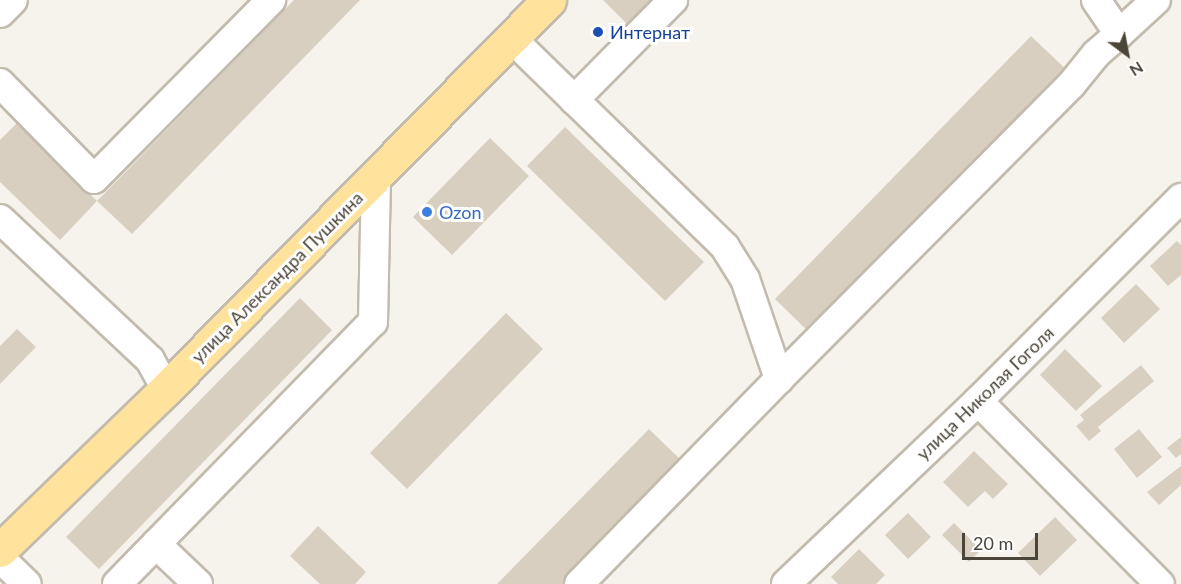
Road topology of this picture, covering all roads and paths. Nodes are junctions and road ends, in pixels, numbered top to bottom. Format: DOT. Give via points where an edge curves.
graph roads {
  1 [pos="13,0"];
  2 [pos="271,0"];
  3 [pos="549,0"];
  4 [pos="673,0"];
  5 [pos="1096,0"];
  6 [pos="1156,0"];
  7 [pos="0,13"];
  8 [pos="1119,34"];
  9 [pos="511,38"];
  10 [pos="0,83"];
  11 [pos="574,100"];
  12 [pos="376,176"];
  13 [pos="1181,198"];
  14 [pos="0,219"];
  15 [pos="778,379"];
  16 [pos="166,389"];
  17 [pos="978,401"];
  18 [pos="156,544"];
  19 [pos="0,550"];
  20 [pos="0,558"];
  21 [pos="27,584"];
  22 [pos="117,584"];
  23 [pos="198,584"];
  24 [pos="579,584"];
  25 [pos="786,584"];
  26 [pos="1160,584"];
  1 -- 7 [label="street"];
  2 -- 10 [label="street" via="94,178"];
  3 -- 9 [label="main road, улица Александра Пушкина"];
  4 -- 11 [label="street"];
  5 -- 8 [label="street"];
  6 -- 8 [label="street"];
  8 -- 15 [label="street"];
  9 -- 11 [label="street"];
  9 -- 12 [label="main road, улица Александра Пушкина"];
  11 -- 15 [label="street" via="725,247 745,279"];
  12 -- 16 [label="main road, улица Александра Пушкина"];
  12 -- 18 [label="street" via="373,322"];
  13 -- 17 [label="street, улица Николая Гоголя"];
  14 -- 16 [label="street" via="150,360"];
  15 -- 24 [label="street"];
  16 -- 19 [label="main road, улица Александра Пушкина"];
  17 -- 25 [label="street, улица Николая Гоголя"];
  17 -- 26 [label="street"];
  18 -- 22 [label="street"];
  18 -- 23 [label="street"];
  20 -- 21 [label="street"];
}
